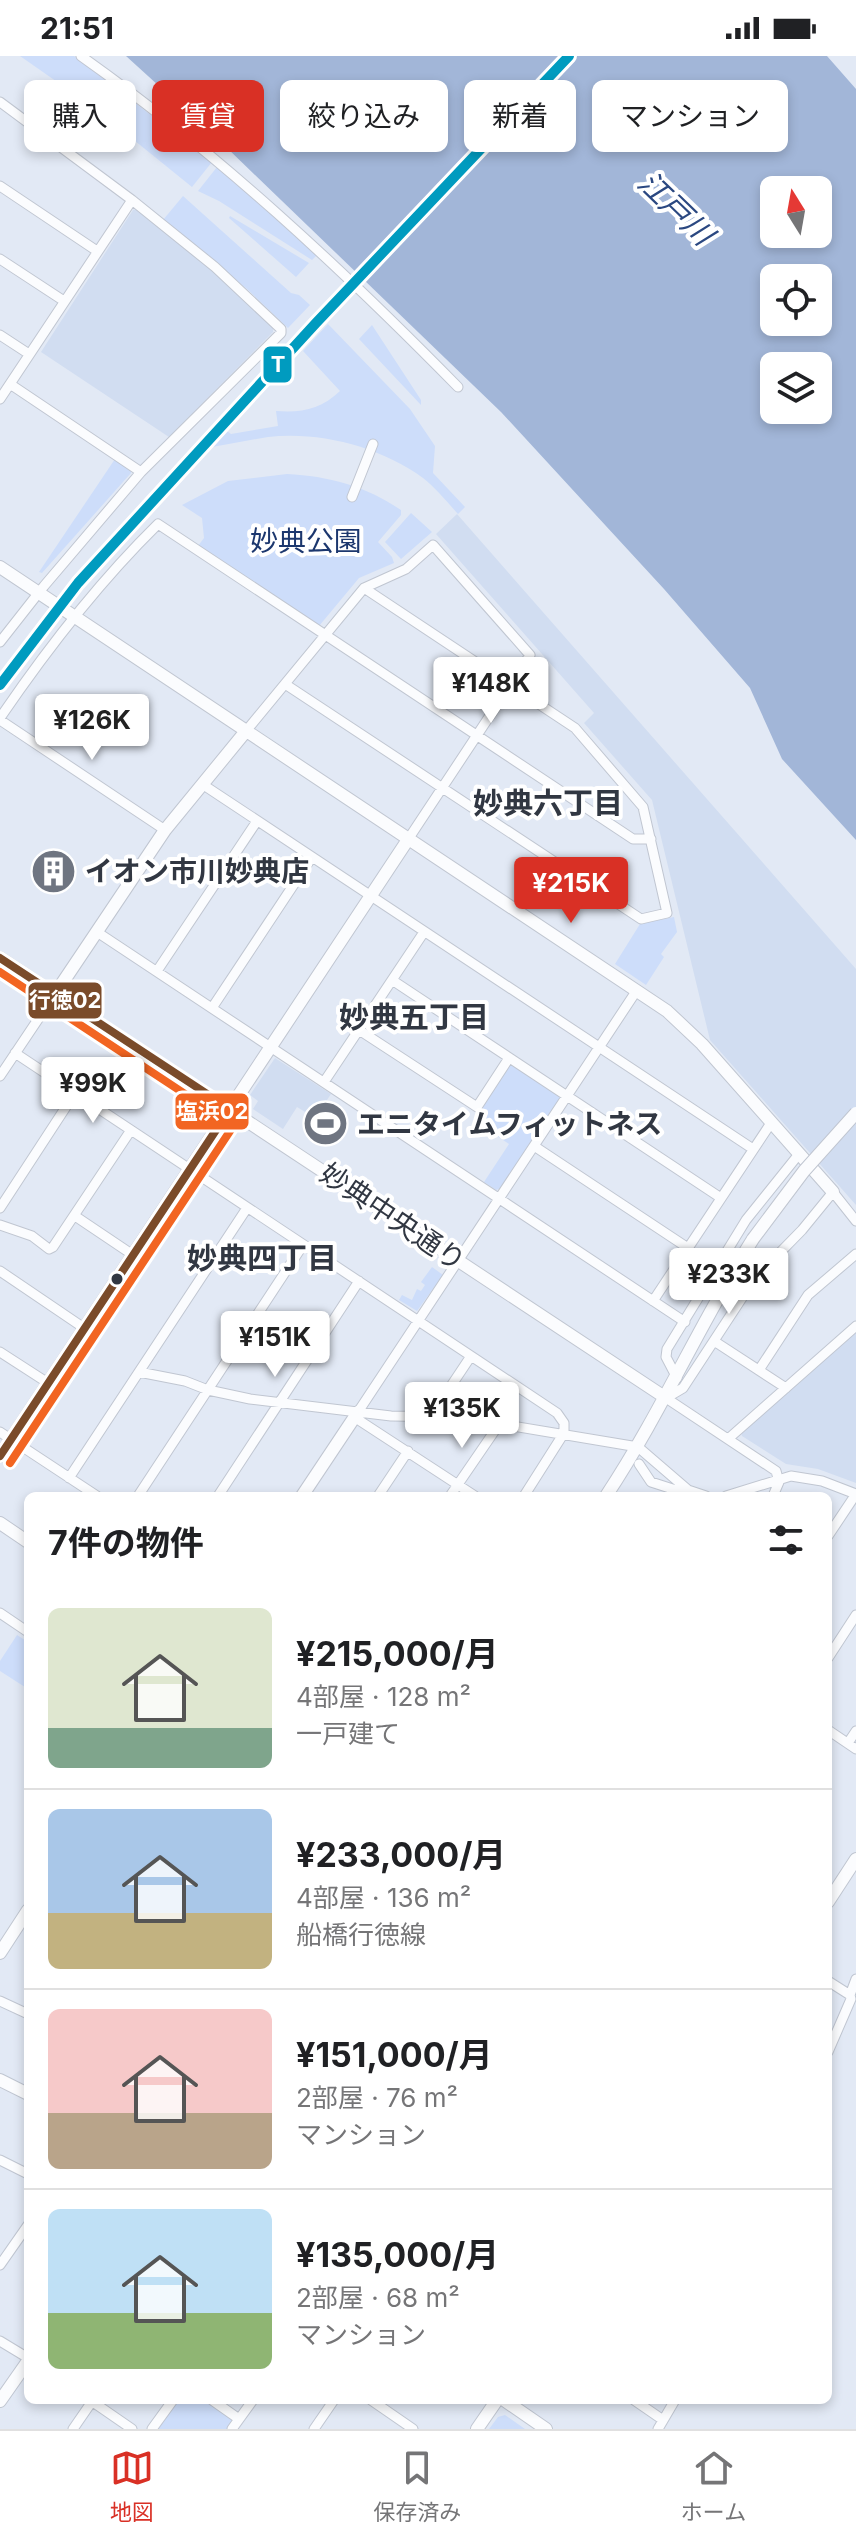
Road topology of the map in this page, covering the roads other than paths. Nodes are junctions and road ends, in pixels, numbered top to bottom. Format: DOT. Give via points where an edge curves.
graph roads {
  1 [pos="81,56"];
  2 [pos="0,102"];
  3 [pos="0,186"];
  4 [pos="132,200"];
  5 [pos="97,251"];
  6 [pos="0,259"];
  7 [pos="64,301"];
  8 [pos="0,335"];
  9 [pos="29,354"];
  10 [pos="10,384"];
  11 [pos="458,387"];
  12 [pos="0,399"];
  13 [pos="372,446"];
  14 [pos="141,472"];
  15 [pos="354,493"];
  16 [pos="0,567"];
  17 [pos="364,588"];
  18 [pos="38,593"];
  19 [pos="75,617"];
  20 [pos="325,635"];
  21 [pos="1,640"];
  22 [pos="285,684"];
  23 [pos="511,685"];
  24 [pos="0,719"];
  25 [pos="246,731"];
  26 [pos="477,736"];
  27 [pos="202,784"];
  28 [pos="443,788"];
  29 [pos="257,821"];
  30 [pos="165,830"];
  31 [pos="409,838"];
  32 [pos="651,839"];
  33 [pos="312,857"];
  34 [pos="371,896"];
  35 [pos="97,932"];
  36 [pos="424,932"];
  37 [pos="0,958"];
  38 [pos="157,971"];
  39 [pos="392,980"];
  40 [pos="637,990"];
  41 [pos="55,994"];
  42 [pos="212,1008"];
  43 [pos="359,1030"];
  44 [pos="271,1047"];
  45 [pos="600,1048"];
  46 [pos="15,1053"];
  47 [pos="509,1058"];
  48 [pos="0,1076"];
  49 [pos="324,1082"];
  50 [pos="75,1093"];
  51 [pos="567,1096"];
  52 [pos="230,1109"];
  53 [pos="856,1113"];
  54 [pos="771,1123"];
  55 [pos="131,1130"];
  56 [pos="534,1146"];
  57 [pos="753,1149"];
  58 [pos="799,1154"];
  59 [pos="190,1169"];
  60 [pos="833,1192"];
  61 [pos="721,1198"];
  62 [pos="499,1199"];
  63 [pos="0,1208"];
  64 [pos="247,1208"];
  65 [pos="75,1216"];
  66 [pos="856,1221"];
  67 [pos="0,1225"];
  68 [pos="303,1245"];
  69 [pos="688,1248"];
  70 [pos="856,1254"];
  71 [pos="133,1255"];
  72 [pos="458,1260"];
  73 [pos="0,1271"];
  74 [pos="359,1281"];
  75 [pos="653,1301"];
  76 [pos="419,1321"];
  77 [pos="685,1322"];
  78 [pos="856,1326"];
  79 [pos="84,1328"];
  80 [pos="714,1341"];
  81 [pos="0,1352"];
  82 [pos="471,1356"];
  83 [pos="759,1370"];
  84 [pos="139,1372"];
  85 [pos="677,1378"];
  86 [pos="48,1383"];
  87 [pos="786,1388"];
  88 [pos="208,1390"];
  89 [pos="666,1398"];
  90 [pos="280,1401"];
  91 [pos="356,1414"];
  92 [pos="431,1416"];
  93 [pos="500,1423"];
  94 [pos="564,1433"];
  95 [pos="6,1436"];
  96 [pos="728,1439"];
  97 [pos="638,1447"];
  98 [pos="408,1451"];
  99 [pos="0,1456"];
  100 [pos="639,1464"];
  101 [pos="69,1478"];
  102 [pos="779,1478"];
  103 [pos="458,1485"];
  104 [pos="91,1492"];
  105 [pos="141,1492"];
  106 [pos="221,1492"];
  107 [pos="305,1492"];
  108 [pos="381,1492"];
  109 [pos="453,1492"];
  110 [pos="469,1492"];
  111 [pos="527,1492"];
  112 [pos="609,1492"];
  113 [pos="682,1492"];
  114 [pos="694,1492"];
  115 [pos="738,1492"];
  116 [pos="774,1492"];
  117 [pos="856,1494"];
  118 [pos="0,1523"];
  119 [pos="832,1530"];
  120 [pos="24,1539"];
  121 [pos="0,1613"];
  122 [pos="856,1615"];
  123 [pos="24,1629"];
  124 [pos="832,1652"];
  125 [pos="856,1731"];
  126 [pos="832,1733"];
  127 [pos="852,1746"];
  128 [pos="856,1859"];
  129 [pos="832,1896"];
  130 [pos="24,1916"];
  131 [pos="0,1953"];
  132 [pos="856,1979"];
  133 [pos="832,1984"];
  134 [pos="852,1999"];
  135 [pos="0,2001"];
  136 [pos="24,2012"];
  137 [pos="832,2043"];
  138 [pos="0,2080"];
  139 [pos="24,2092"];
  140 [pos="1,2161"];
  141 [pos="24,2172"];
  142 [pos="24,2231"];
  143 [pos="0,2265"];
  144 [pos="0,2341"];
  145 [pos="24,2356"];
  146 [pos="24,2365"];
  147 [pos="0,2401"];
  148 [pos="89,2404"];
  149 [pos="98,2404"];
  150 [pos="170,2404"];
  151 [pos="218,2404"];
  152 [pos="250,2404"];
  153 [pos="331,2404"];
  154 [pos="375,2404"];
  155 [pos="494,2404"];
  156 [pos="510,2404"];
  157 [pos="638,2404"];
  158 [pos="672,2404"];
  159 [pos="239,2419"];
  160 [pos="660,2424"];
  161 [pos="397,2425"];
  162 [pos="73,2429"];
  163 [pos="132,2429"];
  164 [pos="152,2429"];
  165 [pos="232,2429"];
  166 [pos="314,2429"];
  167 [pos="413,2429"];
  168 [pos="477,2429"];
  169 [pos="546,2429"];
  1 -- 11 [label="street" via="172,124 331,260"];
  2 -- 4 [label="street"];
  3 -- 5 [label="street"];
  4 -- 5 [label="street"];
  4 -- 14 [label="street" via="281,329"];
  5 -- 7 [label="street"];
  6 -- 7 [label="street"];
  7 -- 9 [label="street"];
  8 -- 9 [label="street"];
  9 -- 10 [label="street"];
  10 -- 12 [label="street"];
  10 -- 14 [label="street"];
  13 -- 15 [label="street"];
  14 -- 18 [label="street"];
  16 -- 18 [label="street"];
  17 -- 20 [label="street"];
  17 -- 23 [label="street"];
  17 -- 23 [label="street" via="406,569 433,545 530,655"];
  18 -- 19 [label="street"];
  18 -- 21 [label="street"];
  19 -- 20 [label="street" via="158,524"];
  19 -- 24 [label="street"];
  19 -- 25 [label="street"];
  20 -- 22 [label="street"];
  20 -- 26 [label="street"];
  22 -- 25 [label="street"];
  22 -- 28 [label="street"];
  23 -- 26 [label="street"];
  23 -- 32 [label="street" via="575,728 643,807"];
  24 -- 30 [label="street"];
  25 -- 27 [label="street"];
  25 -- 31 [label="street"];
  26 -- 28 [label="street"];
  26 -- 32 [label="street" via="633,839"];
  27 -- 29 [label="street"];
  27 -- 30 [label="street"];
  28 -- 31 [label="street"];
  28 -- 32 [label="street" via="641,919 667,913"];
  29 -- 33 [label="street"];
  29 -- 38 [label="street"];
  30 -- 35 [label="street"];
  31 -- 34 [label="street"];
  31 -- 40 [label="street"];
  33 -- 34 [label="street"];
  33 -- 42 [label="street"];
  34 -- 36 [label="street"];
  34 -- 44 [label="street"];
  35 -- 38 [label="street"];
  35 -- 41 [label="street"];
  36 -- 39 [label="street"];
  36 -- 45 [label="street"];
  37 -- 41 [label="street, 妙典中央通り"];
  38 -- 42 [label="street"];
  39 -- 43 [label="street"];
  39 -- 47 [label="street"];
  40 -- 45 [label="street"];
  40 -- 54 [label="street" via="688,1030"];
  41 -- 46 [label="street"];
  41 -- 52 [label="street, 妙典中央通り"];
  42 -- 44 [label="street"];
  43 -- 47 [label="street" via="477,1107"];
  43 -- 49 [label="street"];
  44 -- 49 [label="street"];
  44 -- 52 [label="street"];
  45 -- 51 [label="street"];
  45 -- 57 [label="street"];
  46 -- 48 [label="street"];
  46 -- 50 [label="street"];
  47 -- 51 [label="street"];
  49 -- 62 [label="street"];
  50 -- 55 [label="street"];
  50 -- 63 [label="street"];
  51 -- 56 [label="street"];
  51 -- 61 [label="street"];
  52 -- 59 [label="street"];
  52 -- 72 [label="street, 妙典中央通り"];
  53 -- 85 [label="street, bridge" via="753,1239"];
  54 -- 57 [label="street"];
  54 -- 58 [label="street"];
  55 -- 59 [label="street"];
  55 -- 65 [label="street"];
  56 -- 62 [label="street"];
  56 -- 69 [label="street"];
  57 -- 61 [label="street"];
  58 -- 60 [label="street"];
  58 -- 77 [label="street" via="746,1220"];
  59 -- 64 [label="street"];
  59 -- 71 [label="street"];
  60 -- 66 [label="street"];
  60 -- 80 [label="street" via="755,1278"];
  61 -- 69 [label="street"];
  62 -- 72 [label="street"];
  62 -- 75 [label="street"];
  64 -- 68 [label="street"];
  64 -- 84 [label="street"];
  65 -- 67 [label="street" via="49,1249 32,1236"];
  65 -- 71 [label="street"];
  68 -- 74 [label="street"];
  68 -- 88 [label="street"];
  69 -- 75 [label="street"];
  70 -- 83 [label="street" via="808,1295"];
  71 -- 79 [label="street"];
  72 -- 76 [label="street"];
  72 -- 89 [label="street, 妙典中央通り"];
  73 -- 79 [label="street"];
  74 -- 76 [label="street"];
  74 -- 90 [label="street"];
  75 -- 77 [label="street"];
  76 -- 82 [label="street"];
  76 -- 91 [label="street"];
  77 -- 85 [label="street" via="666,1354"];
  78 -- 87 [label="street"];
  79 -- 86 [label="street"];
  80 -- 83 [label="street"];
  80 -- 89 [label="street" via="683,1388"];
  81 -- 86 [label="street"];
  82 -- 92 [label="street"];
  82 -- 94 [label="street" via="557,1413"];
  83 -- 87 [label="street"];
  84 -- 88 [label="street"];
  84 -- 101 [label="street"];
  85 -- 89 [label="street"];
  86 -- 95 [label="street"];
  87 -- 96 [label="street"];
  88 -- 90 [label="street"];
  88 -- 105 [label="street"];
  89 -- 96 [label="street"];
  89 -- 97 [label="street"];
  90 -- 91 [label="street"];
  90 -- 106 [label="street"];
  91 -- 92 [label="street"];
  91 -- 98 [label="street"];
  91 -- 107 [label="street"];
  92 -- 93 [label="street"];
  93 -- 94 [label="street"];
  93 -- 103 [label="street"];
  94 -- 97 [label="street"];
  94 -- 111 [label="street"];
  95 -- 99 [label="street"];
  95 -- 101 [label="street"];
  96 -- 102 [label="street"];
  97 -- 112 [label="street"];
  97 -- 114 [label="street"];
  98 -- 103 [label="street"];
  98 -- 108 [label="street"];
  100 -- 113 [label="street" via="651,1482"];
  101 -- 104 [label="street"];
  102 -- 115 [label="street"];
  102 -- 116 [label="street"];
  102 -- 117 [label="street" via="822,1481"];
  103 -- 109 [label="street"];
  103 -- 110 [label="street"];
  117 -- 119 [label="street"];
  118 -- 120 [label="street"];
  121 -- 123 [label="street"];
  122 -- 124 [label="street"];
  125 -- 127 [label="street"];
  126 -- 127 [label="street"];
  128 -- 129 [label="street"];
  130 -- 131 [label="street"];
  132 -- 134 [label="street"];
  133 -- 134 [label="street"];
  134 -- 137 [label="street"];
  135 -- 136 [label="street"];
  138 -- 139 [label="street"];
  140 -- 141 [label="street"];
  142 -- 143 [label="street"];
  144 -- 145 [label="street"];
  146 -- 147 [label="street"];
  148 -- 162 [label="street"];
  149 -- 163 [label="street"];
  150 -- 164 [label="street"];
  151 -- 159 [label="street"];
  152 -- 159 [label="street"];
  153 -- 166 [label="street"];
  154 -- 161 [label="street"];
  155 -- 168 [label="street"];
  156 -- 169 [label="street"];
  157 -- 160 [label="street"];
  158 -- 160 [label="street"];
  159 -- 165 [label="street"];
  161 -- 167 [label="street"];
}
